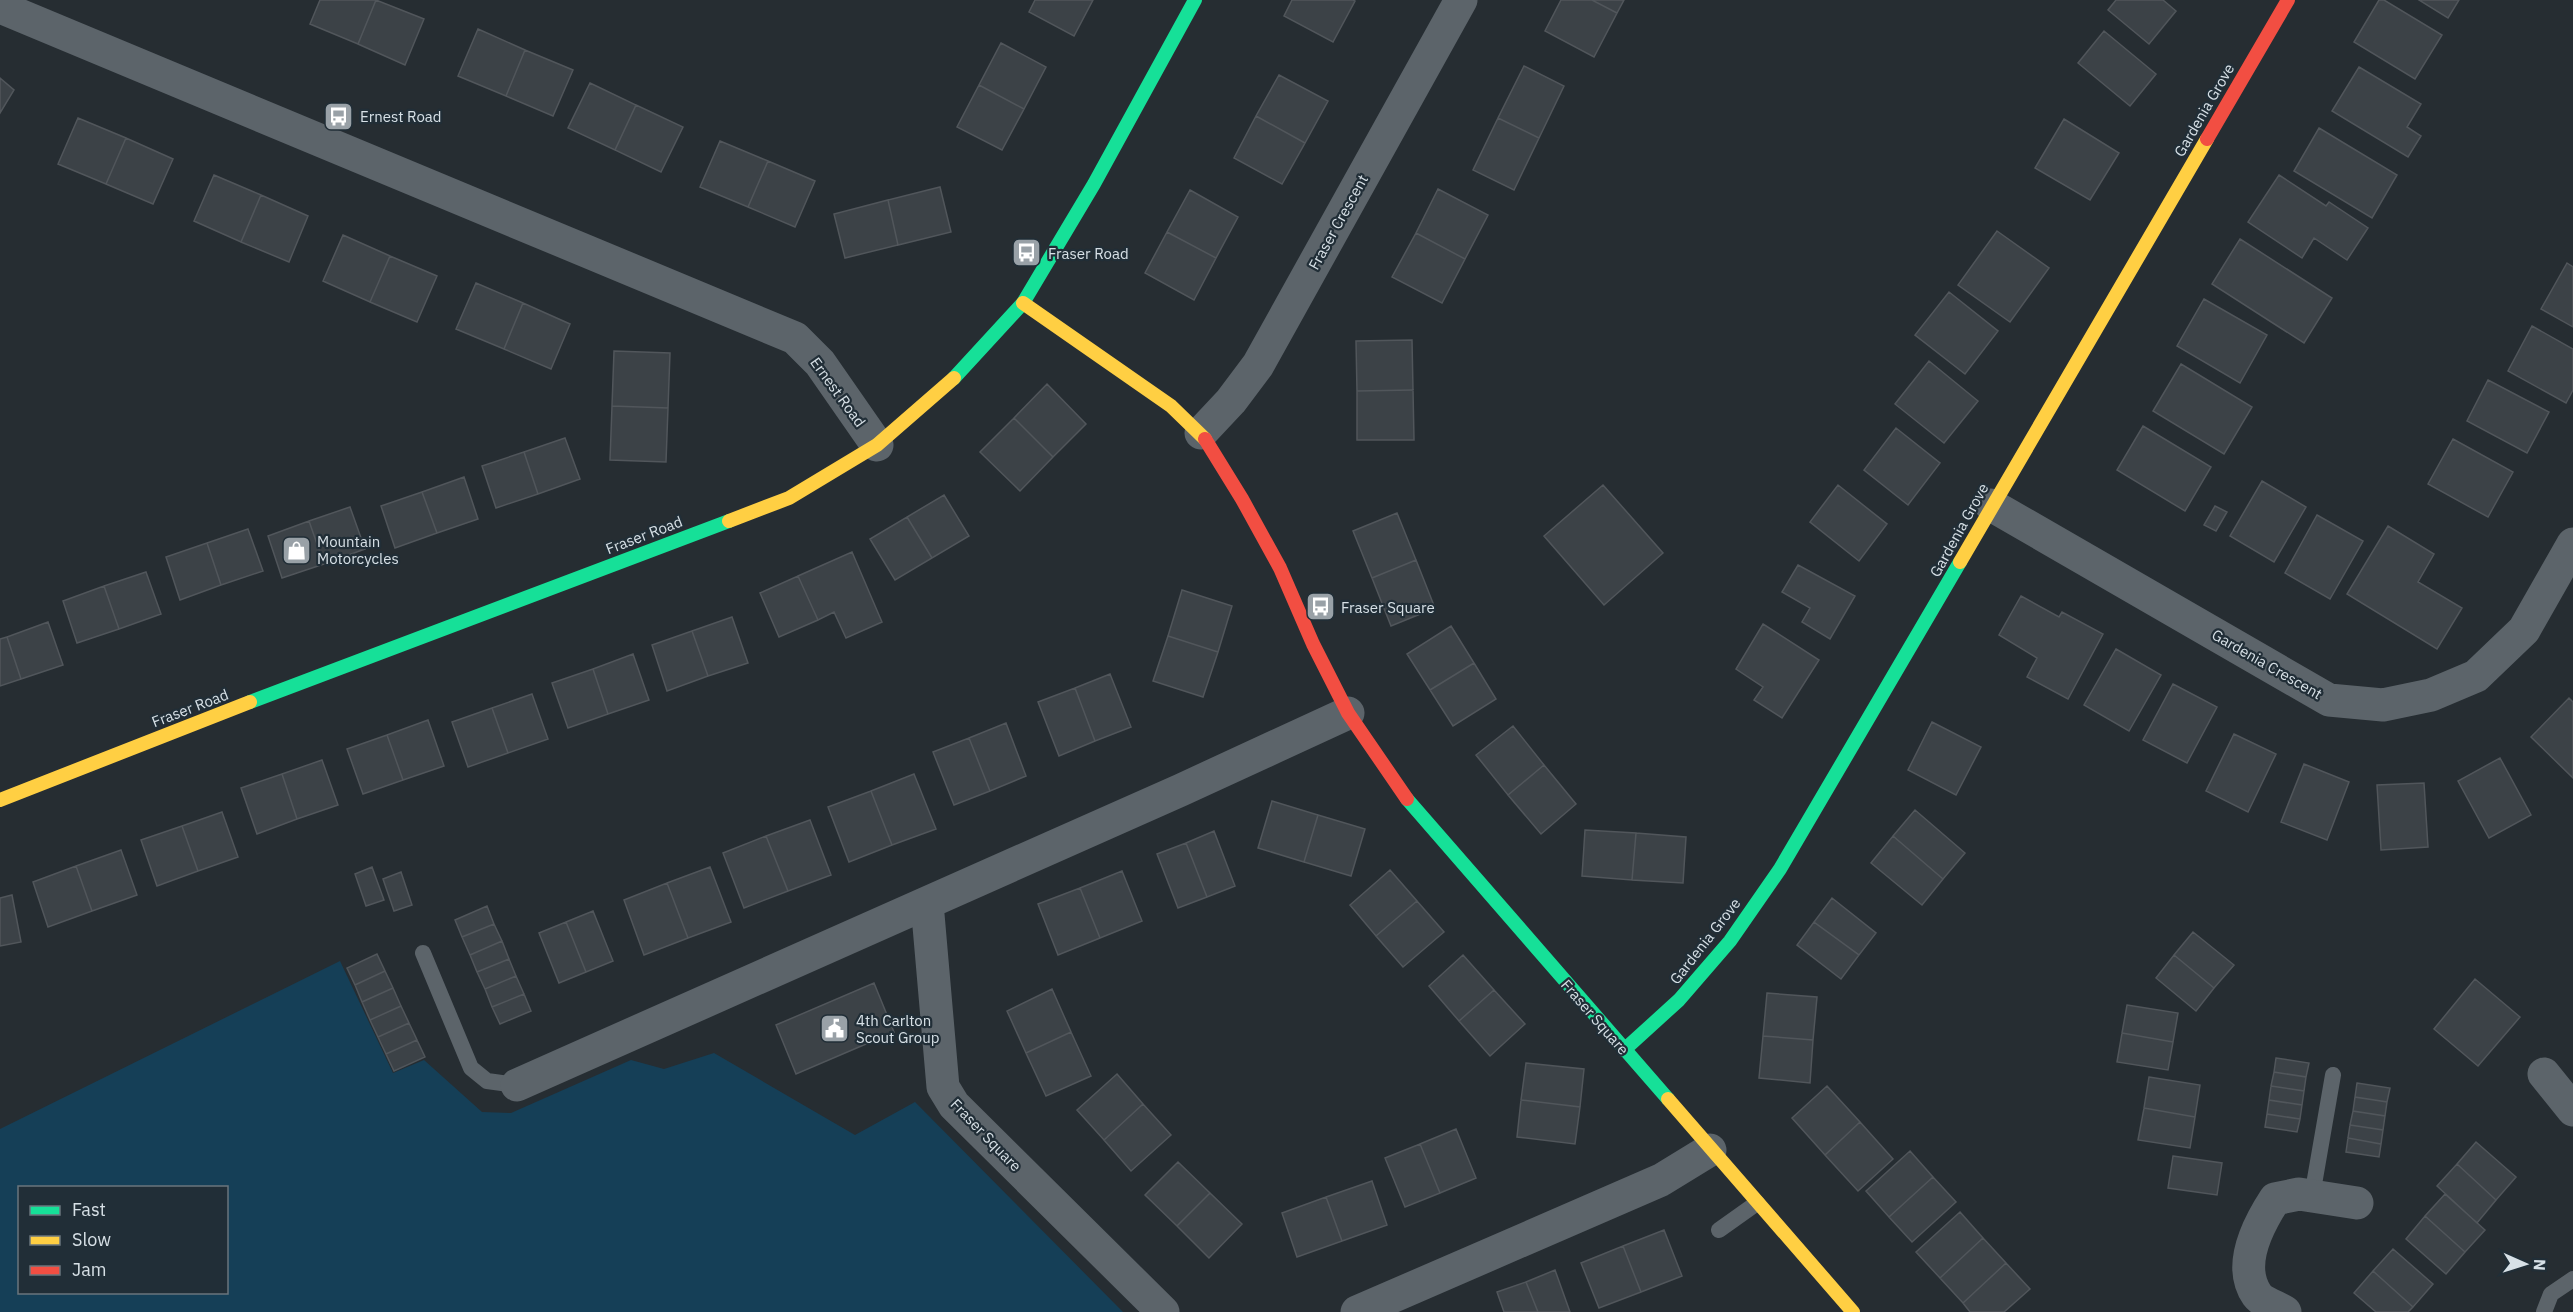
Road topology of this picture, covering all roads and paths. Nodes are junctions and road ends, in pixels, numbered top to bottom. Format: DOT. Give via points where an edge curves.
graph roads {
  1 [pos="1195,0"];
  2 [pos="1461,0"];
  3 [pos="2288,0"];
  4 [pos="0,7"];
  5 [pos="1023,303"];
  6 [pos="1201,433"];
  7 [pos="877,445"];
  8 [pos="1991,505"];
  9 [pos="2573,544"];
  10 [pos="1348,712"];
  11 [pos="0,800"];
  12 [pos="927,903"];
  13 [pos="423,953"];
  14 [pos="1623,1050"];
  15 [pos="2544,1074"];
  16 [pos="2333,1075"];
  17 [pos="517,1085"];
  18 [pos="2573,1110"];
  19 [pos="1710,1150"];
  20 [pos="2312,1196"];
  21 [pos="1757,1203"];
  22 [pos="2357,1203"];
  23 [pos="1719,1230"];
  24 [pos="2573,1279"];
  25 [pos="1163,1312"];
  26 [pos="1358,1312"];
  27 [pos="1853,1312"];
  28 [pos="2285,1312"];
  29 [pos="2544,1312"];
  1 -- 5 [label="street, Fraser Road"];
  2 -- 6 [label="street, Fraser Crescent" via="1258,366"];
  3 -- 8 [label="street, Gardenia Grove"];
  4 -- 7 [label="street, Ernest Road" via="795,338 820,363"];
  5 -- 6 [label="street, Fraser Square" via="1171,406"];
  5 -- 7 [label="street, Fraser Road" via="950,382"];
  6 -- 10 [label="street, Fraser Square" via="1280,568"];
  7 -- 11 [label="street, Fraser Road" via="789,498"];
  8 -- 9 [label="street, Gardenia Crescent" via="2329,700 2383,705 2431,695 2476,676 2524,630"];
  8 -- 14 [label="street, Gardenia Grove" via="1780,869 1730,941 1679,1000"];
  10 -- 12 [label="street"];
  10 -- 14 [label="street, Fraser Square" via="1411,804"];
  12 -- 17 [label="street"];
  12 -- 25 [label="street, Fraser Square" via="943,1087 954,1105"];
  13 -- 17 [label="lane" via="471,1068 487,1081"];
  14 -- 19 [label="street, Fraser Square"];
  15 -- 18 [label="street"];
  16 -- 20 [label="lane"];
  19 -- 21 [label="street, Fraser Square"];
  19 -- 26 [label="street" via="1660,1180"];
  20 -- 22 [label="street"];
  20 -- 28 [label="street" via="2299,1194 2275,1199 2261,1220 2250,1253 2250,1280 2258,1297"];
  21 -- 23 [label="lane"];
  21 -- 27 [label="street, Fraser Square"];
  24 -- 29 [label="lane" via="2551,1294"];
}
